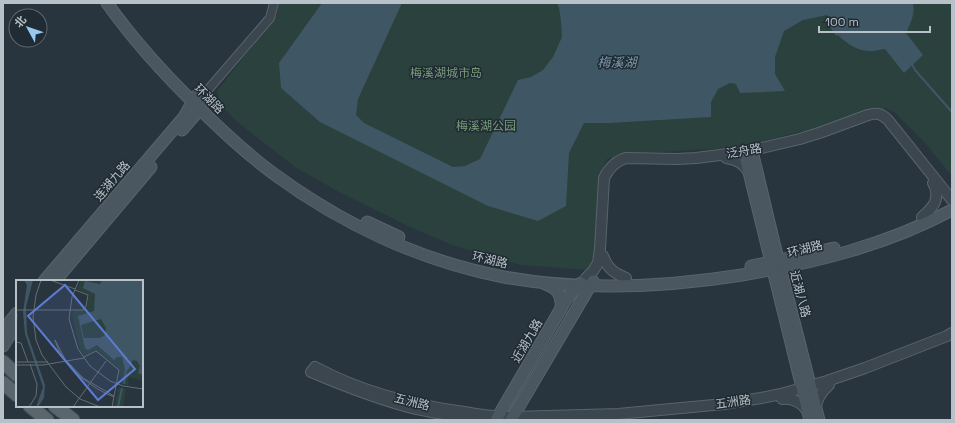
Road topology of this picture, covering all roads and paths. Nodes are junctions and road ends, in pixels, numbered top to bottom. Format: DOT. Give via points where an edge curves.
graph roads {
  1 [pos="107,3"];
  2 [pos="116,3"];
  3 [pos="274,3"];
  4 [pos="197,101"];
  5 [pos="768,150"];
  6 [pos="748,153"];
  7 [pos="726,158"];
  8 [pos="753,172"];
  9 [pos="935,182"];
  10 [pos="952,191"];
  11 [pos="952,205"];
  12 [pos="922,217"];
  13 [pos="952,219"];
  14 [pos="934,220"];
  15 [pos="769,239"];
  16 [pos="600,260"];
  17 [pos="801,260"];
  18 [pos="776,265"];
  19 [pos="747,270"];
  20 [pos="626,278"];
  21 [pos="45,280"];
  22 [pos="56,280"];
  23 [pos="585,281"];
  24 [pos="541,282"];
  25 [pos="616,285"];
  26 [pos="782,289"];
  27 [pos="561,309"];
  28 [pos="16,314"];
  29 [pos="573,314"];
  30 [pos="16,328"];
  31 [pos="3,330"];
  32 [pos="952,333"];
  33 [pos="952,338"];
  34 [pos="3,346"];
  35 [pos="3,362"];
  36 [pos="802,368"];
  37 [pos="16,374"];
  38 [pos="3,383"];
  39 [pos="828,383"];
  40 [pos="807,389"];
  41 [pos="16,394"];
  42 [pos="511,395"];
  43 [pos="781,396"];
  44 [pos="523,400"];
  45 [pos="31,407"];
  46 [pos="56,407"];
  47 [pos="813,415"];
  48 [pos="482,417"];
  49 [pos="533,417"];
  50 [pos="467,418"];
  51 [pos="497,418"];
  52 [pos="512,419"];
  53 [pos="47,420"];
  54 [pos="73,420"];
  55 [pos="600,420"];
  1 -- 4 [label="main road, 环湖路" via="135,40"];
  2 -- 4 [label="main road, 环湖路"];
  3 -- 4 [label="street" via="270,18"];
  4 -- 21 [label="main road, 连湖九路"];
  4 -- 22 [label="main road, 连湖九路"];
  4 -- 23 [label="main road, 环湖路" via="285,173 373,226 464,260 529,274"];
  4 -- 24 [label="main road, 环湖路" via="231,139 273,173 296,190 359,227 414,251 462,267"];
  5 -- 6 [label="street, 泛舟路"];
  5 -- 8 [label="street" via="760,158"];
  5 -- 9 [label="street, 泛舟路" via="810,140 872,119 885,124"];
  6 -- 7 [label="street, 泛舟路"];
  6 -- 8 [label="main road, 近湖八路"];
  6 -- 9 [label="street, 泛舟路" via="800,139 872,114 881,114"];
  6 -- 16 [label="street, 泛舟路" via="690,158 631,158 613,164 604,178"];
  7 -- 8 [label="street" via="739,162"];
  7 -- 16 [label="street, 泛舟路" via="681,162 625,162 616,167 608,180"];
  8 -- 15 [label="main road, 近湖八路"];
  9 -- 10 [label="street"];
  9 -- 11 [label="street, 泛舟路"];
  9 -- 12 [label="street" via="937,198"];
  11 -- 12 [label="main road, 环湖路"];
  11 -- 14 [label="main road, 环湖路"];
  12 -- 17 [label="main road, 环湖路"];
  13 -- 14 [label="street"];
  14 -- 17 [label="main road, 环湖路" via="894,237 828,257"];
  15 -- 17 [label="main road" via="784,252"];
  15 -- 18 [label="main road, 近湖八路"];
  15 -- 19 [label="main road" via="758,258"];
  16 -- 20 [label="street"];
  16 -- 23 [label="street" via="585,276"];
  16 -- 23 [label="street, 泛舟路" via="601,267"];
  17 -- 18 [label="main road, 环湖路"];
  17 -- 26 [label="main road"];
  18 -- 19 [label="main road, 环湖路"];
  18 -- 26 [label="main road, 近湖八路"];
  19 -- 20 [label="main road, 环湖路"];
  19 -- 25 [label="main road, 环湖路" via="710,280"];
  19 -- 26 [label="main road" via="765,275"];
  20 -- 23 [label="main road, 环湖路"];
  23 -- 24 [label="main road, 环湖路"];
  23 -- 25 [label="main road, 环湖路"];
  23 -- 27 [label="main road, 近湖九路" via="567,298"];
  23 -- 29 [label="main road"];
  24 -- 27 [label="main road" via="550,285 560,295"];
  25 -- 29 [label="main road" via="598,291"];
  26 -- 36 [label="main road, 近湖八路"];
  27 -- 42 [label="main road, 近湖九路"];
  28 -- 31 [label="main road"];
  29 -- 44 [label="main road"];
  30 -- 34 [label="main road"];
  32 -- 39 [label="street, 五洲路"];
  33 -- 39 [label="street, 五洲路" via="876,369"];
  35 -- 37 [label="main road"];
  36 -- 39 [label="street"];
  36 -- 40 [label="main road, 近湖八路"];
  36 -- 43 [label="street" via="793,385"];
  38 -- 41 [label="main road"];
  39 -- 40 [label="street, 五洲路"];
  39 -- 47 [label="street" via="820,395"];
  40 -- 43 [label="street, 五洲路"];
  40 -- 47 [label="main road, 近湖八路"];
  42 -- 48 [label="street"];
  42 -- 51 [label="main road, 近湖九路"];
  43 -- 47 [label="street" via="796,401"];
  43 -- 49 [label="street, 五洲路" via="618,414"];
  43 -- 55 [label="street, 五洲路" via="763,403"];
  44 -- 49 [label="street" via="523,413"];
  44 -- 52 [label="main road"];
  45 -- 53 [label="main road"];
  46 -- 54 [label="main road"];
  48 -- 50 [label="street, 五洲路"];
  48 -- 50 [label="street, 五洲路" via="382,395 350,384 315,367 311,372 343,386 412,408"];
  48 -- 51 [label="street, 五洲路"];
  49 -- 52 [label="street, 五洲路"];
  51 -- 52 [label="street, 五洲路"];
}
